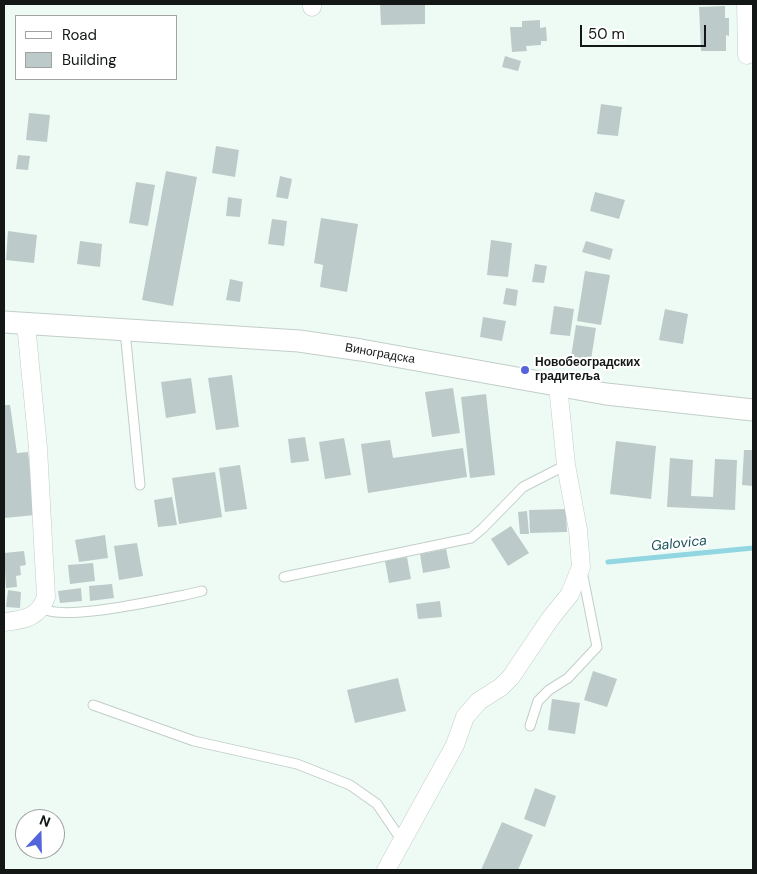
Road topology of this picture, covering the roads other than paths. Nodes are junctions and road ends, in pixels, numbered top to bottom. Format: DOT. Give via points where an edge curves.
graph roads {
  1 [pos="746,4"];
  2 [pos="747,55"];
  3 [pos="4,322"];
  4 [pos="26,324"];
  5 [pos="125,330"];
  6 [pos="558,386"];
  7 [pos="753,410"];
  8 [pos="566,466"];
  9 [pos="140,485"];
  10 [pos="581,567"];
  11 [pos="284,577"];
  12 [pos="202,590"];
  13 [pos="42,608"];
  14 [pos="4,622"];
  15 [pos="93,705"];
  16 [pos="530,726"];
  17 [pos="402,841"];
  18 [pos="386,870"];
  1 -- 2 [label="street"];
  3 -- 4 [label="street, Виноградска"];
  4 -- 5 [label="street, Виноградска"];
  4 -- 13 [label="street" via="38,448 46,597"];
  5 -- 6 [label="street, Виноградска" via="325,344"];
  5 -- 9 [label="lane"];
  6 -- 7 [label="street, Виноградска" via="691,405"];
  6 -- 8 [label="street"];
  8 -- 10 [label="street"];
  8 -- 11 [label="lane" via="523,487 471,538"];
  10 -- 16 [label="lane" via="597,647 568,678 538,701"];
  10 -- 17 [label="street" via="570,594 512,677 480,700 464,717 455,746"];
  12 -- 13 [label="lane" via="78,612 52,613"];
  13 -- 14 [label="street" via="29,618"];
  15 -- 17 [label="lane" via="194,741 298,764 350,785 377,804"];
  17 -- 18 [label="street"];
}
